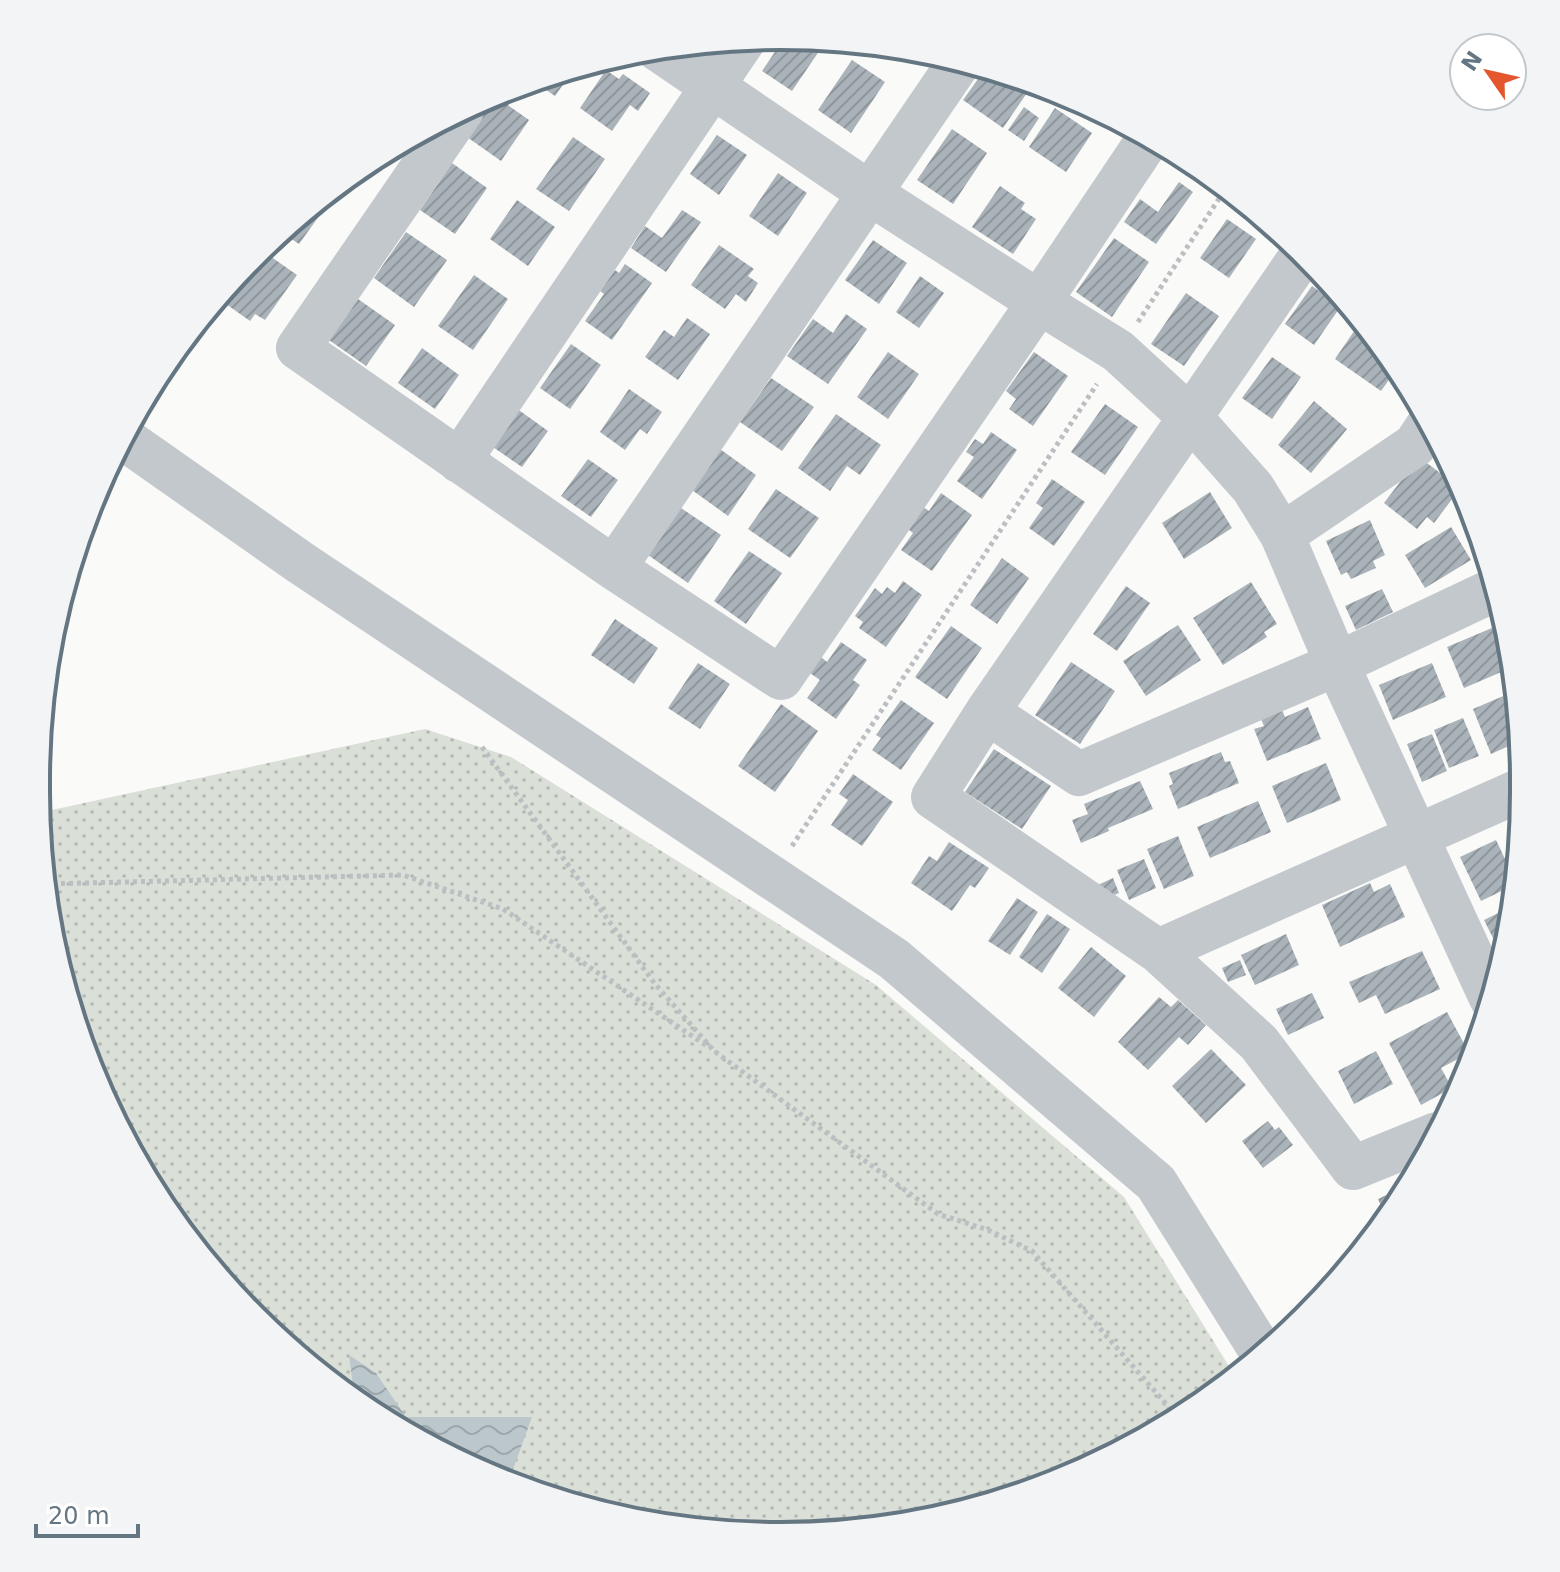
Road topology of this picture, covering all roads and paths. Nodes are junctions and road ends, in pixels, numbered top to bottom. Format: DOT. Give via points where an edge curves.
graph roads {
  1 [pos="736,52"];
  2 [pos="671,58"];
  3 [pos="953,71"];
  4 [pos="712,86"];
  5 [pos="448,130"];
  6 [pos="1143,147"];
  7 [pos="871,194"];
  8 [pos="1220,198"];
  9 [pos="1296,264"];
  10 [pos="1039,302"];
  11 [pos="1118,351"];
  12 [pos="1191,418"];
  13 [pos="1422,434"];
  14 [pos="132,444"];
  15 [pos="459,461"];
  16 [pos="1282,535"];
  17 [pos="614,568"];
  18 [pos="1486,594"];
  19 [pos="1337,664"];
  20 [pos="987,712"];
  21 [pos="482,747"];
  22 [pos="1510,795"];
  23 [pos="1416,836"];
  24 [pos="771,876"];
  25 [pos="56,884"];
  26 [pos="1158,951"];
  27 [pos="1484,983"];
  28 [pos="714,1051"];
  29 [pos="1421,1140"];
  30 [pos="1257,1344"];
  31 [pos="1169,1409"];
  1 -- 4 [label="street"];
  2 -- 4 [label="street"];
  3 -- 7 [label="street"];
  4 -- 7 [label="street"];
  4 -- 15 [label="street"];
  5 -- 15 [label="street" via="298,348"];
  6 -- 10 [label="street"];
  7 -- 10 [label="street"];
  7 -- 17 [label="street"];
  8 -- 11 [label="path"];
  9 -- 12 [label="street"];
  10 -- 11 [label="street"];
  10 -- 17 [label="street" via="781,678"];
  11 -- 12 [label="street"];
  11 -- 24 [label="path"];
  12 -- 16 [label="street" via="1253,488"];
  12 -- 20 [label="street"];
  13 -- 16 [label="street" via="1415,445"];
  14 -- 24 [label="street"];
  15 -- 17 [label="street"];
  16 -- 19 [label="street"];
  18 -- 19 [label="street"];
  19 -- 20 [label="street" via="1079,774"];
  19 -- 23 [label="street"];
  20 -- 26 [label="street" via="933,797"];
  21 -- 28 [label="path" via="655,984"];
  22 -- 23 [label="street"];
  23 -- 26 [label="street"];
  23 -- 27 [label="street"];
  24 -- 30 [label="street" via="894,959 1156,1183"];
  25 -- 28 [label="path" via="403,875 503,909"];
  26 -- 29 [label="street" via="1259,1043 1353,1168"];
  28 -- 31 [label="path" via="938,1214 1032,1251"];
}
